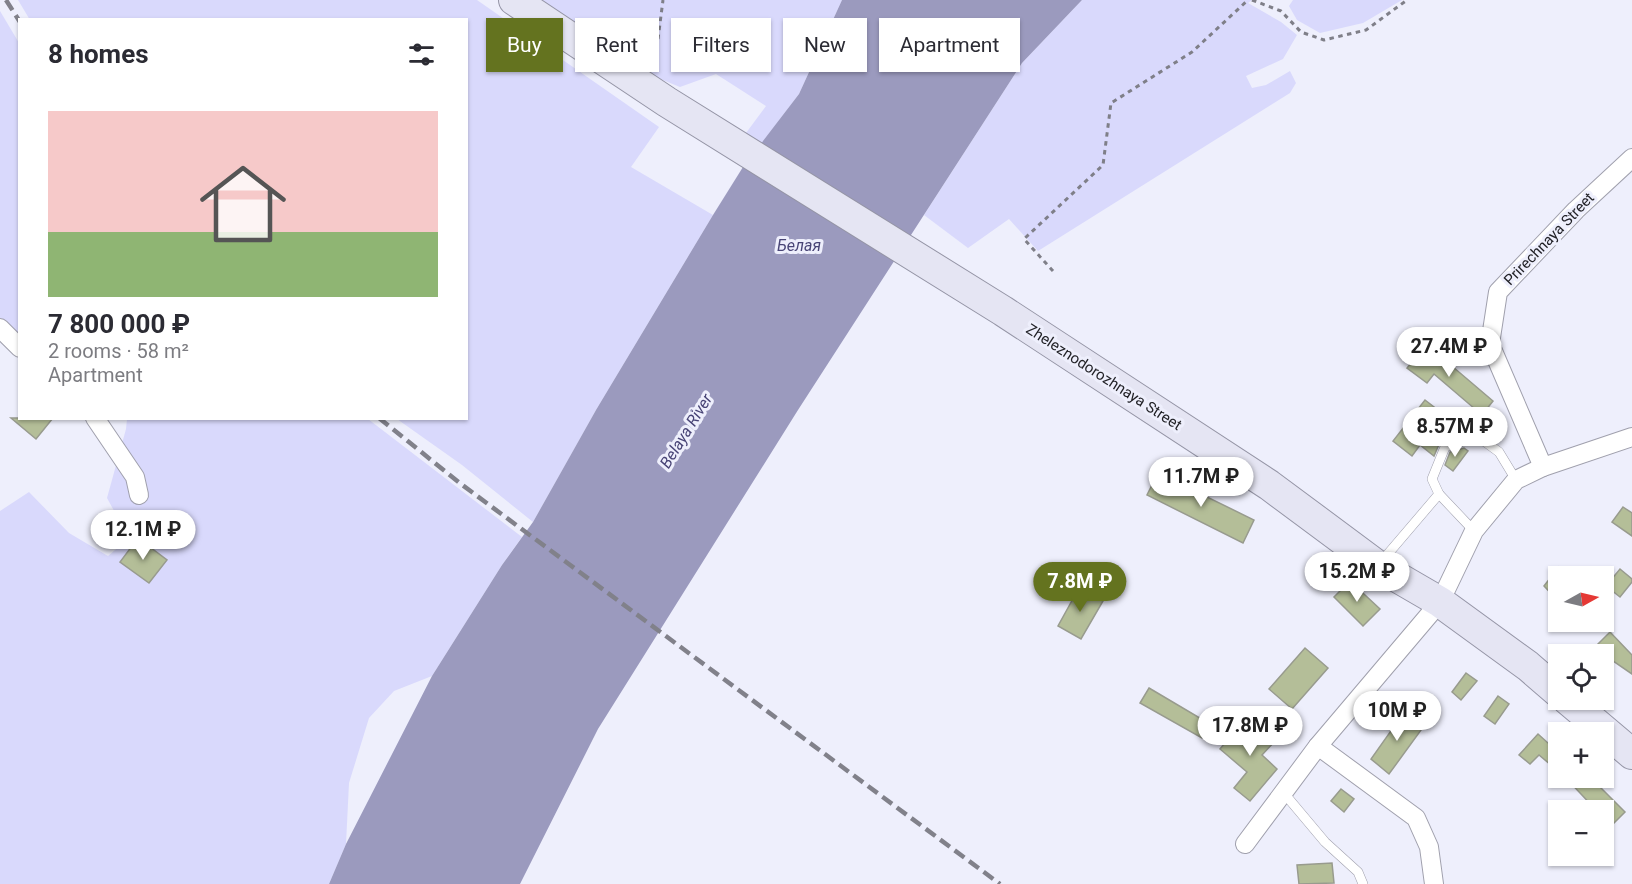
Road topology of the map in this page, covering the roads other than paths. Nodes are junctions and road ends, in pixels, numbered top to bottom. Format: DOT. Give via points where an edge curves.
graph roads {
  1 [pos="513,0"];
  2 [pos="1632,159"];
  3 [pos="0,328"];
  4 [pos="18,346"];
  5 [pos="95,420"];
  6 [pos="1632,437"];
  7 [pos="1543,467"];
  8 [pos="1516,480"];
  9 [pos="1439,494"];
  10 [pos="139,495"];
  11 [pos="1474,531"];
  12 [pos="1378,566"];
  13 [pos="1440,602"];
  14 [pos="1548,683"];
  15 [pos="1580,710"];
  16 [pos="1318,746"];
  17 [pos="1632,754"];
  18 [pos="1283,792"];
  19 [pos="1245,844"];
  20 [pos="1363,884"];
  21 [pos="1434,884"];
  1 -- 12 [label="main road, Zheleznodorozhnaya Street" via="1269,485"];
  2 -- 7 [label="street, Prirechnaya Street" via="1576,210 1498,292 1490,344"];
  3 -- 4 [label="street"];
  5 -- 10 [label="street" via="135,477"];
  6 -- 7 [label="street"];
  7 -- 8 [label="street"];
  8 -- 9 [label="lane" via="1499,452 1477,436 1445,447 1432,479"];
  8 -- 11 [label="street"];
  9 -- 11 [label="lane"];
  9 -- 12 [label="lane"];
  11 -- 13 [label="street"];
  12 -- 13 [label="main road, Zheleznodorozhnaya Street"];
  13 -- 14 [label="main road, Zheleznodorozhnaya Street"];
  13 -- 16 [label="street"];
  15 -- 17 [label="main road"];
  16 -- 18 [label="street"];
  16 -- 21 [label="street" via="1416,818 1429,847"];
  18 -- 19 [label="street"];
  18 -- 20 [label="lane" via="1325,842 1358,872"];
}
